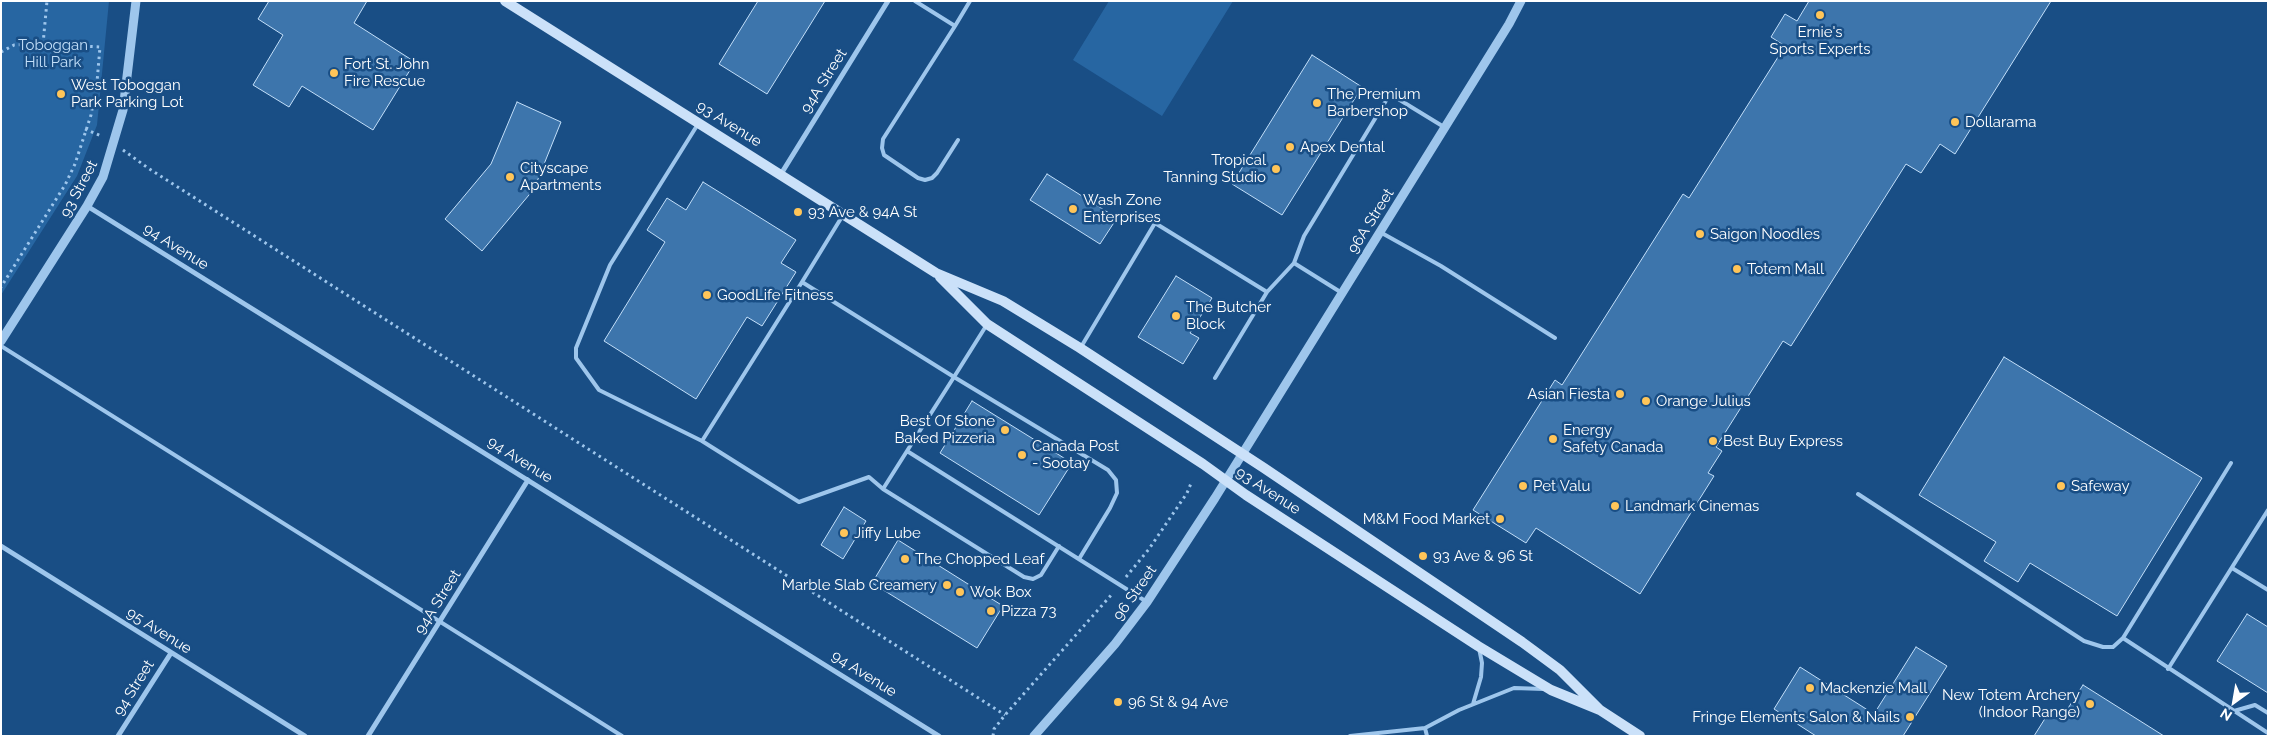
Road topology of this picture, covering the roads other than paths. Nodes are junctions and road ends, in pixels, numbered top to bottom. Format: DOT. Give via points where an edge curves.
graph roads {
  1 [pos="136,1"];
  2 [pos="505,1"];
  3 [pos="888,1"];
  4 [pos="915,1"];
  5 [pos="970,1"];
  6 [pos="1521,1"];
  7 [pos="955,26"];
  8 [pos="699,122"];
  9 [pos="1445,128"];
  10 [pos="958,140"];
  11 [pos="781,174"];
  12 [pos="87,206"];
  13 [pos="844,214"];
  14 [pos="1380,232"];
  15 [pos="1294,263"];
  16 [pos="936,273"];
  17 [pos="802,282"];
  18 [pos="1267,292"];
  19 [pos="1342,293"];
  20 [pos="987,324"];
  21 [pos="1555,338"];
  22 [pos="1,341"];
  23 [pos="1,346"];
  24 [pos="1080,348"];
  25 [pos="954,377"];
  26 [pos="1215,378"];
  27 [pos="702,441"];
  28 [pos="907,451"];
  29 [pos="1241,454"];
  30 [pos="2231,463"];
  31 [pos="528,480"];
  32 [pos="1225,480"];
  33 [pos="884,489"];
  34 [pos="1858,494"];
  35 [pos="2268,510"];
  36 [pos="1,546"];
  37 [pos="1059,546"];
  38 [pos="1079,559"];
  39 [pos="2232,568"];
  40 [pos="2268,590"];
  41 [pos="1147,602"];
  42 [pos="441,621"];
  43 [pos="2123,638"];
  44 [pos="1478,646"];
  45 [pos="171,653"];
  46 [pos="2168,669"];
  47 [pos="1551,690"];
  48 [pos="1473,704"];
  49 [pos="1600,710"];
  50 [pos="2234,711"];
  51 [pos="2268,713"];
  52 [pos="1425,728"];
  53 [pos="2268,733"];
  54 [pos="118,736"];
  55 [pos="305,736"];
  56 [pos="368,736"];
  57 [pos="622,736"];
  58 [pos="940,736"];
  59 [pos="1034,736"];
  60 [pos="1350,736"];
  61 [pos="1427,736"];
  62 [pos="1640,736"];
  1 -- 12 [label="street, 93 Street" via="123,110 103,178"];
  2 -- 8 [label="main road, 93 Avenue"];
  3 -- 11 [label="street, 94A Street"];
  4 -- 7 [label="lane"];
  5 -- 7 [label="lane"];
  6 -- 9 [label="street, 96A Street"];
  7 -- 10 [label="lane" via="884,139 882,148 884,155 925,180 938,173"];
  8 -- 11 [label="main road, 93 Avenue"];
  8 -- 27 [label="lane" via="610,265 576,348 576,358 599,390"];
  9 -- 14 [label="street, 96A Street"];
  9 -- 15 [label="lane" via="1390,94 1304,236"];
  11 -- 13 [label="main road, 93 Avenue"];
  12 -- 22 [label="street, 93 Street"];
  12 -- 31 [label="street, 94 Avenue"];
  13 -- 16 [label="main road, 93 Avenue"];
  13 -- 17 [label="lane"];
  14 -- 19 [label="street, 96A Street"];
  14 -- 21 [label="lane" via="1441,266"];
  15 -- 18 [label="lane"];
  15 -- 19 [label="lane"];
  16 -- 20 [label="main road, 93 Avenue"];
  16 -- 24 [label="main road, 93 Avenue" via="1003,301"];
  17 -- 25 [label="lane"];
  17 -- 27 [label="lane"];
  18 -- 24 [label="lane" via="1155,224"];
  18 -- 26 [label="lane"];
  19 -- 29 [label="street, 96A Street"];
  20 -- 25 [label="lane"];
  20 -- 32 [label="main road, 93 Avenue"];
  23 -- 42 [label="lane"];
  24 -- 29 [label="main road, 93 Avenue"];
  25 -- 28 [label="lane"];
  25 -- 38 [label="lane" via="1108,470 1116,480 1117,493 1110,508"];
  27 -- 33 [label="lane" via="799,502 869,477"];
  28 -- 33 [label="lane"];
  28 -- 37 [label="lane"];
  29 -- 32 [label="street, 96 Street"];
  29 -- 49 [label="main road, 93 Avenue" via="1522,642 1560,670"];
  30 -- 43 [label="lane"];
  31 -- 42 [label="street, 94A Street"];
  31 -- 58 [label="street, 94 Avenue"];
  32 -- 41 [label="street, 96 Street"];
  32 -- 44 [label="main road, 93 Avenue"];
  33 -- 37 [label="lane" via="1024,576 1034,579 1041,575"];
  34 -- 43 [label="lane" via="2084,641 2113,647"];
  35 -- 39 [label="lane"];
  36 -- 45 [label="street, 95 Avenue"];
  37 -- 38 [label="lane"];
  38 -- 41 [label="lane"];
  39 -- 40 [label="lane"];
  39 -- 46 [label="lane"];
  41 -- 59 [label="street, 96 Street" via="1115,644"];
  42 -- 56 [label="street, 94A Street"];
  42 -- 57 [label="lane"];
  43 -- 46 [label="lane"];
  44 -- 47 [label="main road, 93 Avenue"];
  44 -- 48 [label="lane" via="1481,678"];
  45 -- 54 [label="street, 94 Street"];
  45 -- 55 [label="street, 95 Avenue"];
  46 -- 50 [label="lane"];
  47 -- 48 [label="lane" via="1514,688"];
  47 -- 49 [label="main road, 93 Avenue"];
  48 -- 52 [label="lane"];
  49 -- 62 [label="main road, 93 Avenue"];
  50 -- 51 [label="lane" via="2255,705"];
  50 -- 53 [label="lane"];
  52 -- 60 [label="lane"];
  52 -- 61 [label="lane"];
}
